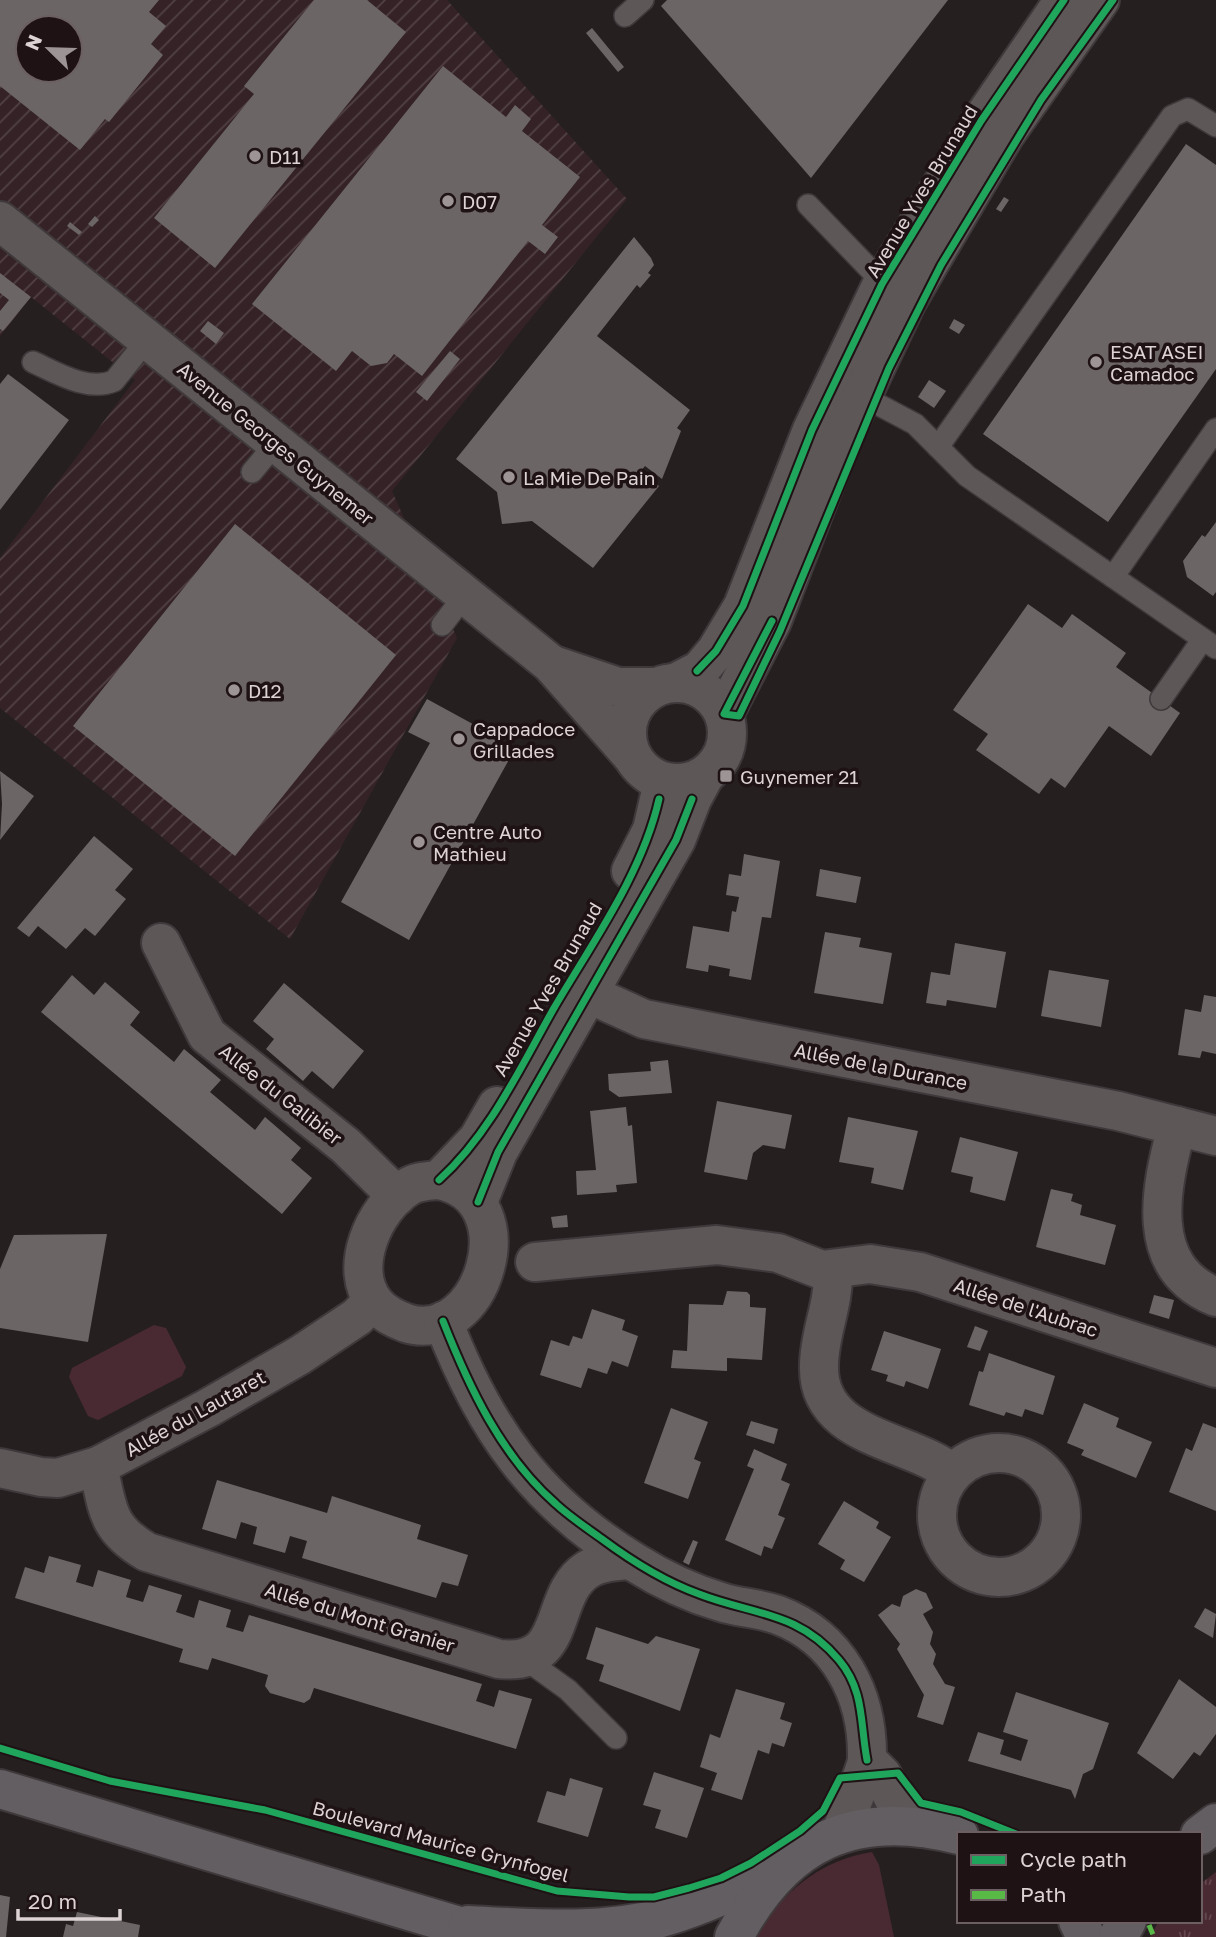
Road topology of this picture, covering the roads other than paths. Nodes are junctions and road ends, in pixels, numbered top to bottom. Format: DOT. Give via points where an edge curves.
graph roads {
  1 [pos="643,0"];
  2 [pos="1063,0"];
  3 [pos="1100,0"];
  4 [pos="625,16"];
  5 [pos="1216,126"];
  6 [pos="808,205"];
  7 [pos="0,222"];
  8 [pos="894,293"];
  9 [pos="147,340"];
  10 [pos="33,362"];
  11 [pos="862,396"];
  12 [pos="1216,429"];
  13 [pos="276,443"];
  14 [pos="938,447"];
  15 [pos="252,472"];
  16 [pos="1114,577"];
  17 [pos="465,595"];
  18 [pos="442,625"];
  19 [pos="1210,644"];
  20 [pos="551,664"];
  21 [pos="663,685"];
  22 [pos="1161,699"];
  23 [pos="724,714"];
  24 [pos="632,756"];
  25 [pos="705,775"];
  26 [pos="663,782"];
  27 [pos="161,943"];
  28 [pos="590,994"];
  29 [pos="1177,1126"];
  30 [pos="1216,1136"];
  31 [pos="439,1180"];
  32 [pos="397,1196"];
  33 [pos="478,1202"];
  34 [pos="536,1262"];
  35 [pos="832,1271"];
  36 [pos="1216,1297"];
  37 [pos="373,1301"];
  38 [pos="443,1321"];
  39 [pos="1216,1368"];
  40 [pos="98,1466"];
  41 [pos="0,1468"];
  42 [pos="952,1473"];
  43 [pos="630,1560"];
  44 [pos="526,1659"];
  45 [pos="617,1738"];
  46 [pos="867,1760"];
  47 [pos="0,1789"];
  48 [pos="922,1828"];
  49 [pos="841,1833"];
  50 [pos="957,1836"];
  51 [pos="780,1869"];
  52 [pos="479,1931"];
  53 [pos="734,1937"];
  1 -- 4 [label="lane"];
  2 -- 8 [label="street, Avenue Yves Brunaud" via="981,121"];
  3 -- 8 [label="street, Avenue Yves Brunaud"];
  5 -- 14 [label="lane" via="1188,109 1172,116"];
  6 -- 8 [label="lane"];
  7 -- 9 [label="street, Avenue Georges Guynemer"];
  8 -- 11 [label="street, Avenue Yves Brunaud"];
  8 -- 21 [label="street, Avenue Yves Brunaud" via="813,430 743,606 716,652 700,670"];
  9 -- 10 [label="lane" via="107,384 82,383"];
  9 -- 13 [label="street, Avenue Georges Guynemer"];
  11 -- 14 [label="lane" via="915,424"];
  11 -- 23 [label="street, Avenue Yves Brunaud" via="772,621"];
  12 -- 16 [label="lane"];
  13 -- 15 [label="lane"];
  13 -- 17 [label="street, Avenue Georges Guynemer"];
  14 -- 16 [label="lane" via="967,476"];
  16 -- 19 [label="lane"];
  17 -- 18 [label="lane"];
  17 -- 20 [label="street, Avenue Georges Guynemer"];
  19 -- 22 [label="lane"];
  20 -- 21 [label="street, Avenue Georges Guynemer" via="618,687"];
  20 -- 24 [label="street, Avenue Georges Guynemer"];
  21 -- 23 [label="street" via="702,689"];
  21 -- 24 [label="street" via="637,704 629,720"];
  23 -- 25 [label="street" via="726,747"];
  24 -- 26 [label="street" via="639,767"];
  25 -- 26 [label="street" via="689,782"];
  25 -- 28 [label="street, Avenue Yves Brunaud" via="676,840"];
  26 -- 31 [label="street, Avenue Yves Brunaud" via="652,830 623,888 478,1139"];
  27 -- 32 [label="street, Allée du Galibier" via="206,1035 346,1146"];
  28 -- 29 [label="street, Allée de la Durance" via="644,1019"];
  28 -- 33 [label="street, Avenue Yves Brunaud" via="498,1153"];
  29 -- 30 [label="street, Allée de la Durance"];
  29 -- 36 [label="street" via="1164,1182 1164,1237 1183,1275"];
  31 -- 32 [label="street" via="421,1182"];
  31 -- 33 [label="street" via="460,1187"];
  32 -- 37 [label="street" via="374,1227 363,1261 365,1288"];
  33 -- 38 [label="street" via="489,1226 481,1277 467,1306"];
  34 -- 35 [label="street, Allée de l'Aubrac" via="717,1245 763,1249 810,1268"];
  35 -- 39 [label="street, Allée de l'Aubrac" via="870,1264 920,1272"];
  35 -- 42 [label="street" via="832,1304 819,1366 828,1400 852,1426 916,1451"];
  37 -- 38 [label="street" via="392,1318 410,1324"];
  37 -- 40 [label="street, Allée du Lautaret" via="357,1317 300,1354"];
  38 -- 43 [label="street" via="469,1385 506,1448 555,1504"];
  40 -- 41 [label="street, Allée du Lautaret" via="58,1478"];
  40 -- 44 [label="street, Allée du Mont Granier" via="119,1533 147,1552 499,1659"];
  43 -- 44 [label="street" via="608,1562 582,1574 570,1588 555,1630 545,1645"];
  43 -- 46 [label="street" via="697,1594 779,1616 826,1646 857,1691"];
  44 -- 45 [label="lane" via="568,1690"];
  46 -- 48 [label="street"];
  46 -- 49 [label="street"];
  47 -- 52 [label="main road"];
  48 -- 49 [label="main road" via="877,1827"];
  48 -- 50 [label="main road"];
  49 -- 51 [label="main road"];
  51 -- 52 [label="main road" via="660,1918 617,1926"];
  51 -- 53 [label="main road"];
}
